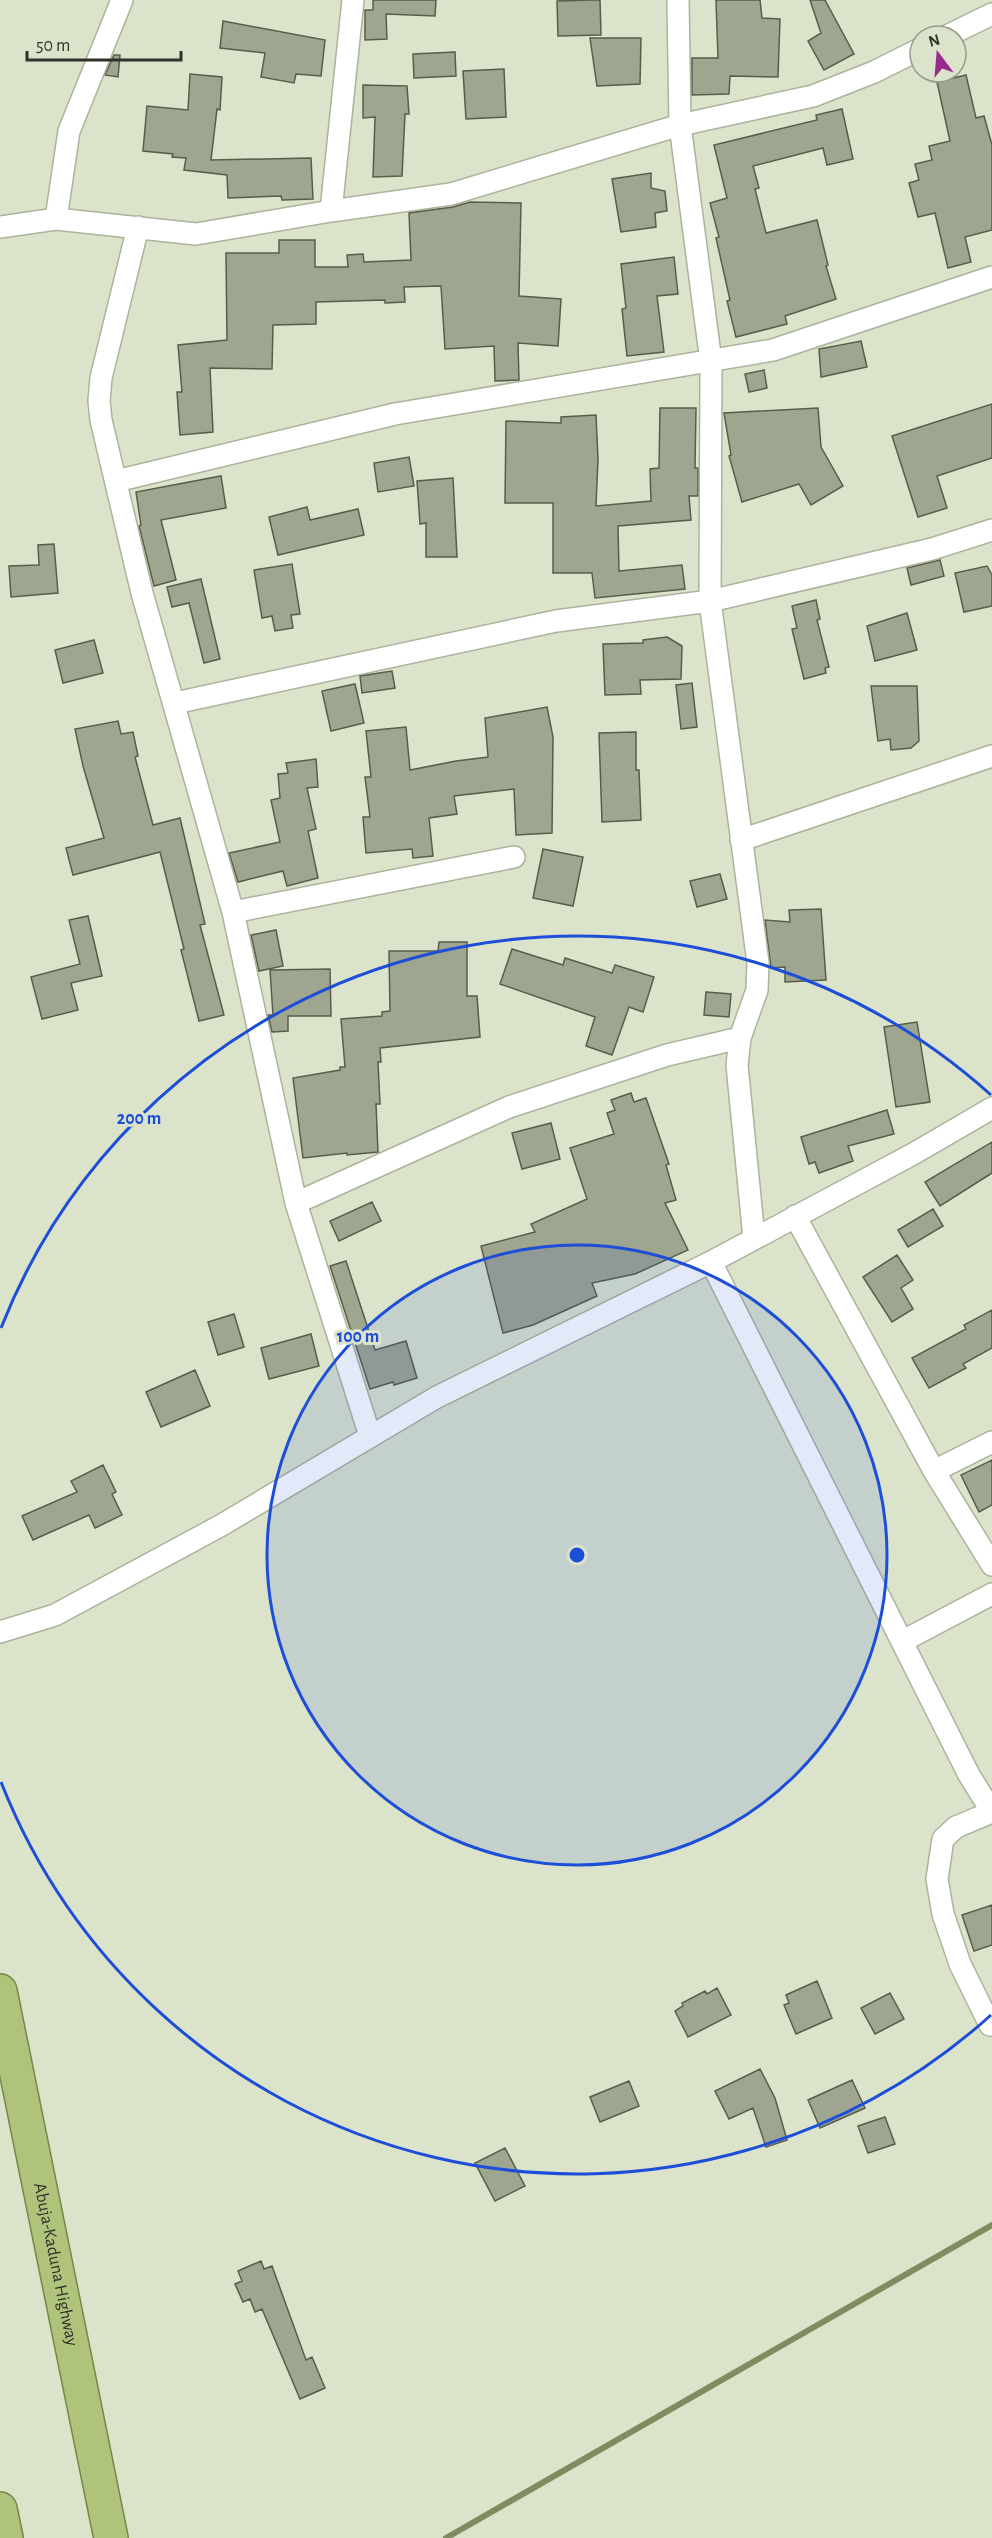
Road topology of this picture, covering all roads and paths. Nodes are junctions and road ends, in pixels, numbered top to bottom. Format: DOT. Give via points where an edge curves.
graph roads {
  1 [pos="122,0"];
  2 [pos="353,0"];
  3 [pos="678,0"];
  4 [pos="992,14"];
  5 [pos="968,26"];
  6 [pos="908,56"];
  7 [pos="680,125"];
  8 [pos="331,211"];
  9 [pos="56,219"];
  10 [pos="0,227"];
  11 [pos="138,227"];
  12 [pos="992,277"];
  13 [pos="711,362"];
  14 [pos="116,481"];
  15 [pos="992,530"];
  16 [pos="710,601"];
  17 [pos="175,703"];
  18 [pos="992,756"];
  19 [pos="741,840"];
  20 [pos="514,857"];
  21 [pos="233,912"];
  22 [pos="740,1038"];
  23 [pos="992,1108"];
  24 [pos="296,1203"];
  25 [pos="795,1216"];
  26 [pos="754,1238"];
  27 [pos="711,1262"];
  28 [pos="370,1436"];
  29 [pos="992,1442"];
  30 [pos="934,1471"];
  31 [pos="992,1565"];
  32 [pos="992,1594"];
  33 [pos="0,1632"];
  34 [pos="903,1641"];
  35 [pos="992,1812"];
  36 [pos="0,1991"];
  37 [pos="990,2025"];
  38 [pos="0,2509"];
  39 [pos="6,2538"];
  40 [pos="111,2538"];
  1 -- 9 [label="street" via="69,131"];
  2 -- 8 [label="street"];
  3 -- 7 [label="street"];
  4 -- 5 [label="street"];
  6 -- 7 [label="street" via="813,96"];
  7 -- 8 [label="street" via="452,194"];
  7 -- 13 [label="street"];
  8 -- 11 [label="street" via="196,234"];
  9 -- 10 [label="street"];
  9 -- 11 [label="street"];
  11 -- 14 [label="street" via="101,378 99,401"];
  12 -- 13 [label="street" via="773,350"];
  13 -- 14 [label="street" via="395,414"];
  13 -- 16 [label="street"];
  14 -- 17 [label="street" via="142,593"];
  15 -- 16 [label="street" via="932,549"];
  16 -- 17 [label="street" via="556,621"];
  16 -- 19 [label="street"];
  17 -- 21 [label="street"];
  18 -- 19 [label="street"];
  19 -- 22 [label="street" via="758,963 756,990"];
  20 -- 21 [label="street"];
  21 -- 24 [label="street"];
  22 -- 24 [label="street" via="668,1055 509,1107"];
  22 -- 26 [label="street" via="737,1065"];
  23 -- 25 [label="street"];
  24 -- 28 [label="street"];
  25 -- 26 [label="street"];
  25 -- 30 [label="street"];
  26 -- 27 [label="street"];
  27 -- 28 [label="street" via="437,1397"];
  27 -- 34 [label="street"];
  28 -- 33 [label="street" via="220,1526 55,1615"];
  29 -- 30 [label="street"];
  30 -- 31 [label="street"];
  32 -- 34 [label="street"];
  34 -- 35 [label="street" via="969,1775"];
  35 -- 37 [label="street" via="956,1827 943,1839 937,1879 943,1914 960,1964"];
  36 -- 40 [label="highway, Abuja-Kaduna Highway"];
  38 -- 39 [label="highway"];
}
